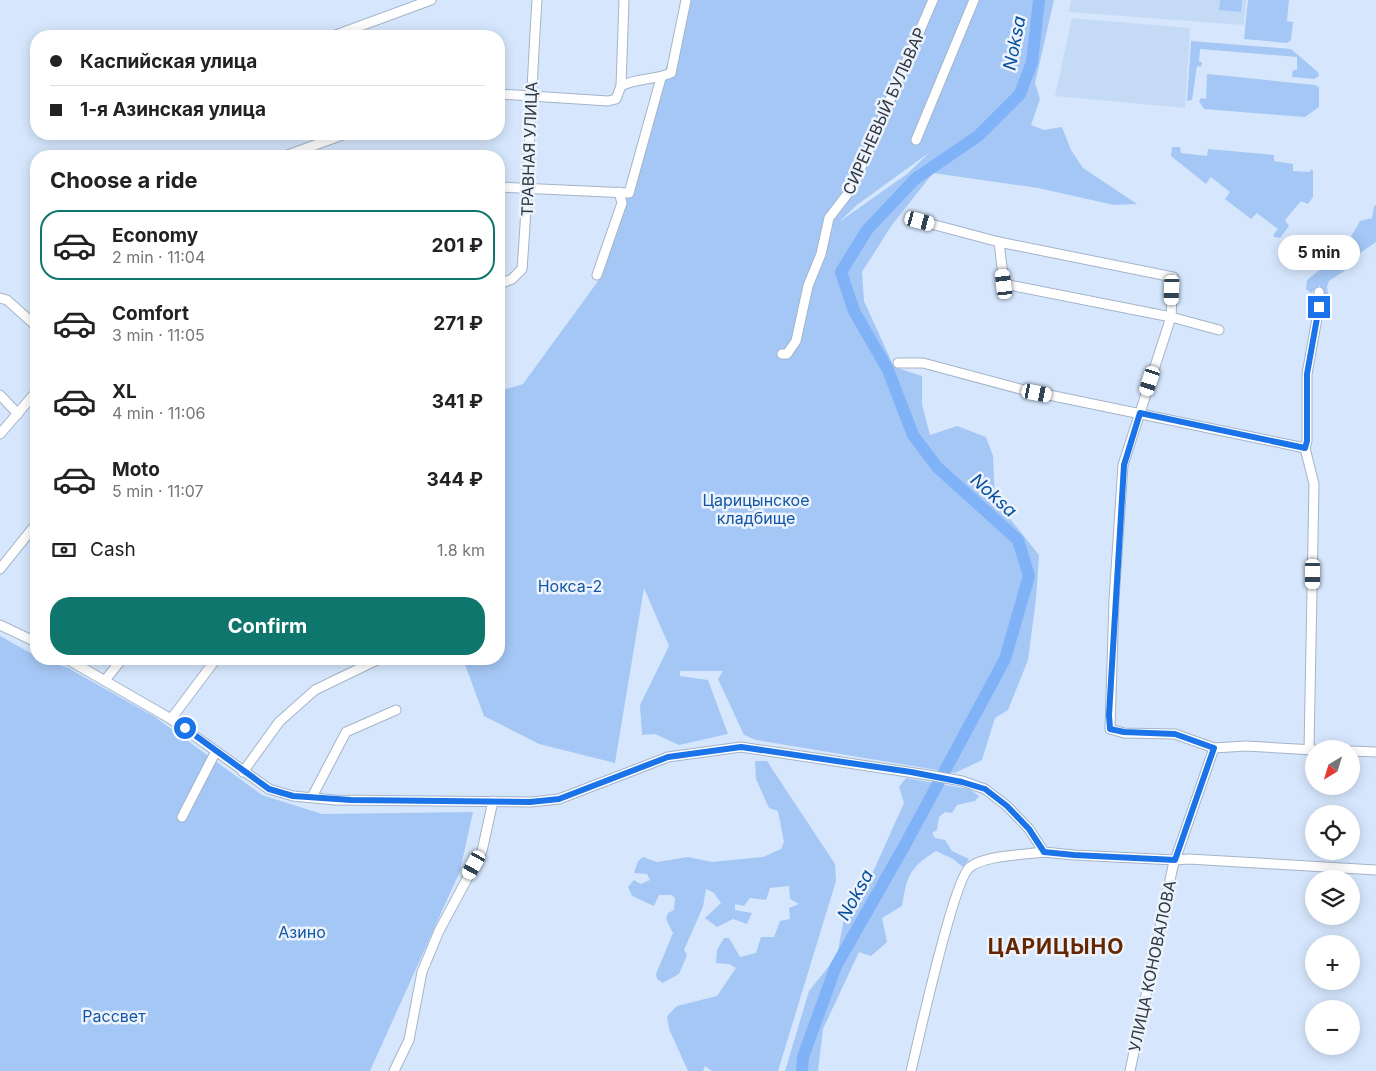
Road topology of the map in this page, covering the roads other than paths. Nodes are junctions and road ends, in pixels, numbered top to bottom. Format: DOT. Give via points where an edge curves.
graph roads {
  1 [pos="431,0"];
  2 [pos="537,0"];
  3 [pos="624,0"];
  4 [pos="686,0"];
  5 [pos="933,0"];
  6 [pos="974,0"];
  7 [pos="349,30"];
  8 [pos="661,78"];
  9 [pos="621,86"];
  10 [pos="505,95"];
  11 [pos="531,97"];
  12 [pos="329,140"];
  13 [pos="916,140"];
  14 [pos="301,150"];
  15 [pos="505,187"];
  16 [pos="529,188"];
  17 [pos="619,192"];
  18 [pos="920,221"];
  19 [pos="999,242"];
  20 [pos="597,275"];
  21 [pos="505,281"];
  22 [pos="1319,292"];
  23 [pos="0,298"];
  24 [pos="1172,318"];
  25 [pos="30,321"];
  26 [pos="1219,330"];
  27 [pos="782,354"];
  28 [pos="898,363"];
  29 [pos="0,395"];
  30 [pos="30,399"];
  31 [pos="1140,413"];
  32 [pos="18,414"];
  33 [pos="0,434"];
  34 [pos="1305,448"];
  35 [pos="30,532"];
  36 [pos="0,569"];
  37 [pos="0,625"];
  38 [pos="30,639"];
  39 [pos="79,665"];
  40 [pos="117,665"];
  41 [pos="212,665"];
  42 [pos="366,665"];
  43 [pos="106,679"];
  44 [pos="396,710"];
  45 [pos="171,719"];
  46 [pos="1312,740"];
  47 [pos="1214,748"];
  48 [pos="1305,750"];
  49 [pos="216,751"];
  50 [pos="1360,751"];
  51 [pos="1376,752"];
  52 [pos="244,772"];
  53 [pos="312,797"];
  54 [pos="493,801"];
  55 [pos="182,817"];
  56 [pos="1044,852"];
  57 [pos="1175,860"];
  58 [pos="1376,870"];
  59 [pos="394,1071"];
  60 [pos="911,1071"];
  61 [pos="1130,1071"];
  1 -- 7 [label="street"];
  2 -- 11 [label="street, ТРАВНАЯ УЛИЦА"];
  3 -- 9 [label="street"];
  4 -- 8 [label="street" via="671,73"];
  5 -- 27 [label="street, СИРЕНЕВЫЙ БУЛЬВАР" via="852,188 830,218 821,254 808,286 796,341 787,354"];
  6 -- 13 [label="street"];
  8 -- 9 [label="street" via="635,80"];
  8 -- 17 [label="street" via="629,193"];
  9 -- 11 [label="street" via="616,99 608,101"];
  10 -- 11 [label="street"];
  11 -- 16 [label="street, ТРАВНАЯ УЛИЦА"];
  12 -- 14 [label="street"];
  15 -- 16 [label="street"];
  16 -- 17 [label="street"];
  16 -- 21 [label="street, ТРАВНАЯ УЛИЦА" via="522,269"];
  17 -- 20 [label="street" via="622,203"];
  18 -- 19 [label="street"];
  19 -- 24 [label="street" via="1004,284"];
  19 -- 24 [label="street" via="1173,277"];
  22 -- 34 [label="street" via="1307,374"];
  23 -- 25 [label="street" via="7,300"];
  24 -- 26 [label="street"];
  24 -- 31 [label="street"];
  28 -- 31 [label="street" via="923,363 1020,390"];
  29 -- 32 [label="street"];
  30 -- 32 [label="street"];
  31 -- 34 [label="street"];
  31 -- 47 [label="street" via="1124,465 1114,600 1110,729 1175,734"];
  32 -- 33 [label="street"];
  34 -- 46 [label="street" via="1314,484"];
  35 -- 36 [label="street"];
  37 -- 38 [label="street"];
  39 -- 43 [label="street"];
  40 -- 43 [label="street"];
  41 -- 45 [label="street"];
  42 -- 52 [label="street" via="314,690 279,722"];
  43 -- 45 [label="street"];
  44 -- 53 [label="street" via="346,732"];
  45 -- 49 [label="street"];
  47 -- 48 [label="street" via="1246,746"];
  47 -- 57 [label="street, УЛИЦА КОНОВАЛОВА"];
  49 -- 52 [label="street"];
  49 -- 55 [label="street"];
  50 -- 51 [label="street"];
  52 -- 53 [label="street" via="269,789"];
  53 -- 54 [label="street"];
  54 -- 56 [label="street" via="559,799 668,757 741,747 928,775 985,789 1029,829"];
  54 -- 59 [label="street" via="482,851 439,931 422,972 409,1040"];
  56 -- 57 [label="street"];
  56 -- 60 [label="street" via="980,862 967,868 959,885 938,960"];
  57 -- 58 [label="street"];
  57 -- 61 [label="street, УЛИЦА КОНОВАЛОВА"];
}
